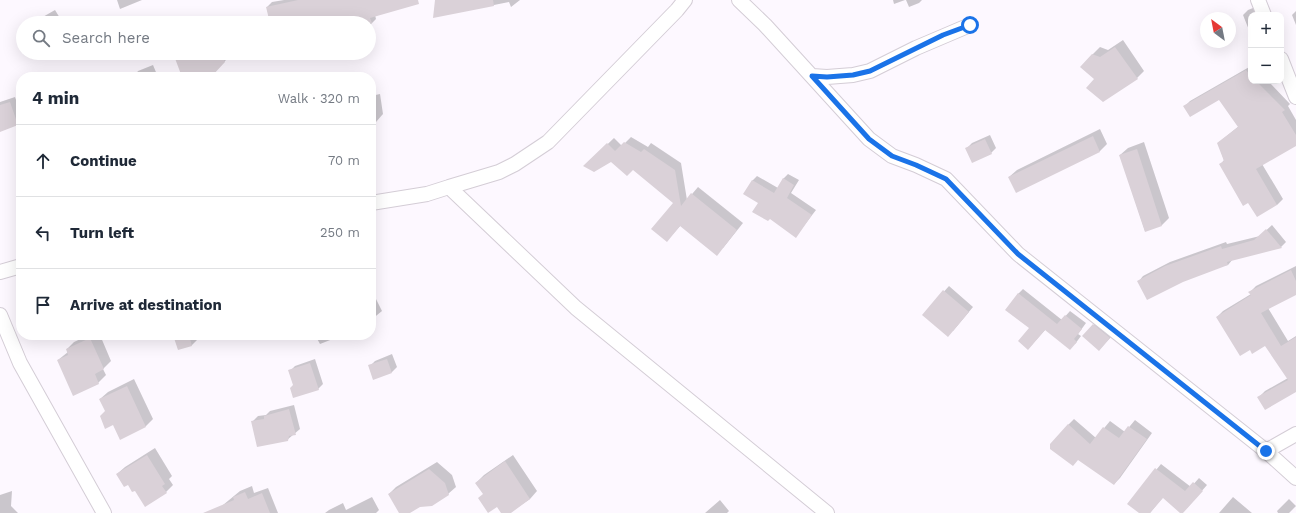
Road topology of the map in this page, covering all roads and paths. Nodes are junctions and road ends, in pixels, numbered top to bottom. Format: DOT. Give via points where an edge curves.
graph roads {
  1 [pos="685,0"];
  2 [pos="739,0"];
  3 [pos="1258,0"];
  4 [pos="1263,12"];
  5 [pos="970,25"];
  6 [pos="1284,67"];
  7 [pos="812,76"];
  8 [pos="1296,97"];
  9 [pos="449,187"];
  10 [pos="376,202"];
  11 [pos="16,267"];
  12 [pos="0,272"];
  13 [pos="0,315"];
  14 [pos="1296,434"];
  15 [pos="1266,451"];
  16 [pos="1296,478"];
  17 [pos="104,513"];
  18 [pos="827,513"];
  1 -- 9 [label="street" via="548,142 499,172"];
  2 -- 7 [label="street"];
  3 -- 4 [label="street"];
  5 -- 7 [label="street" via="943,35 870,71 853,75"];
  6 -- 8 [label="street"];
  7 -- 15 [label="street" via="869,139 892,156 946,179 1018,254"];
  9 -- 10 [label="street" via="426,194"];
  9 -- 18 [label="street" via="576,308"];
  11 -- 12 [label="street"];
  13 -- 17 [label="street" via="20,363"];
  14 -- 15 [label="street"];
  15 -- 16 [label="street"];
}
